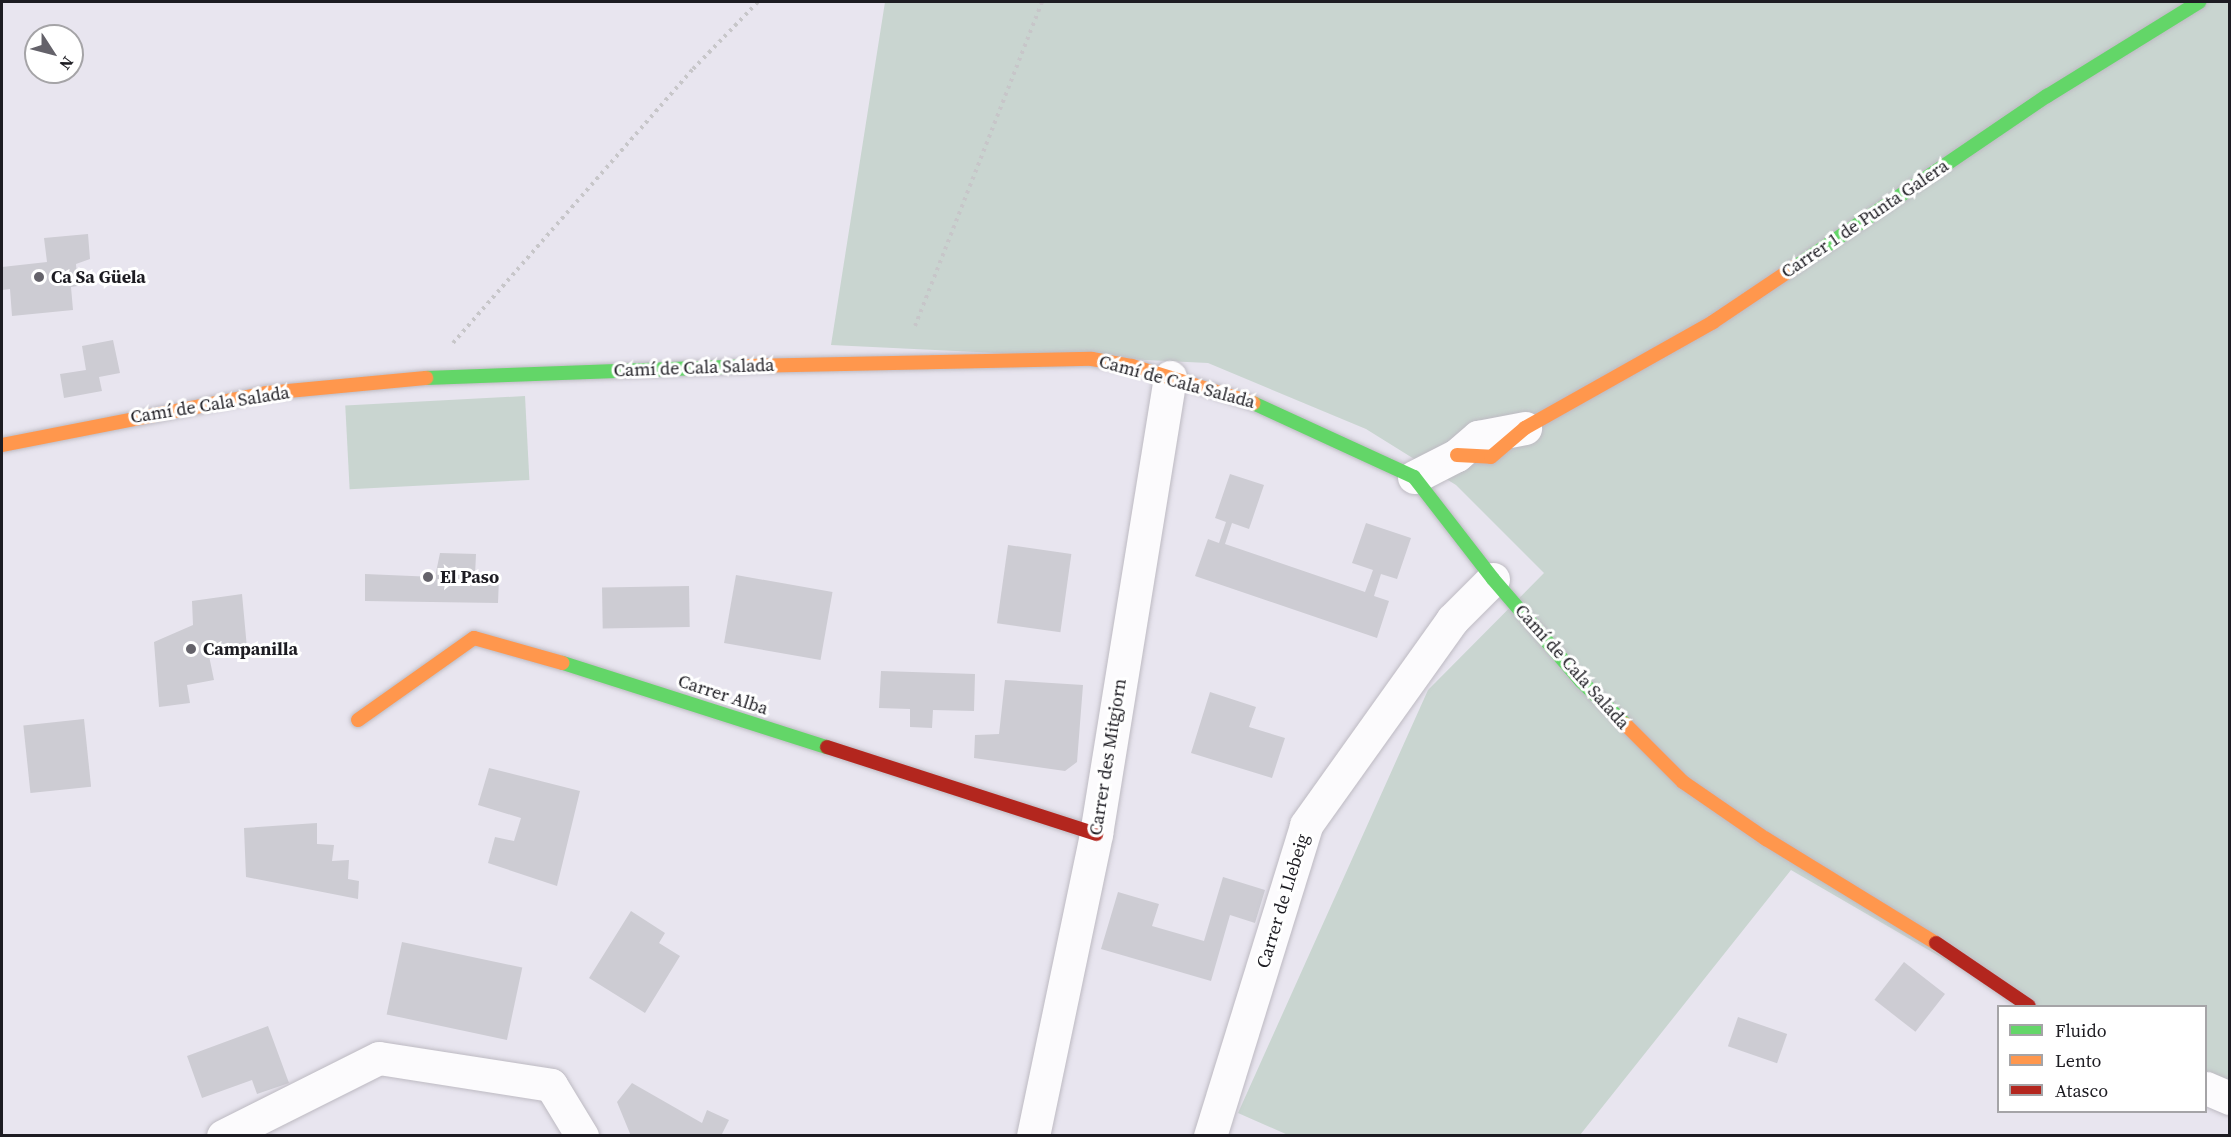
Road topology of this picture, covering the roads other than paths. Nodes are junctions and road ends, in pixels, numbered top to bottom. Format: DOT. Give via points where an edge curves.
graph roads {
  1 [pos="2199,2"];
  2 [pos="1170,377"];
  3 [pos="1525,428"];
  4 [pos="2,445"];
  5 [pos="1414,477"];
  6 [pos="1493,579"];
  7 [pos="358,720"];
  8 [pos="1095,834"];
  9 [pos="2028,1005"];
  10 [pos="2207,1089"];
  11 [pos="2229,1098"];
  12 [pos="1212,1135"];
  13 [pos="223,1136"];
  14 [pos="582,1136"];
  15 [pos="1033,1136"];
  1 -- 3 [label="street, Carrer 1 de Punta Galera" via="2047,96 1713,322"];
  2 -- 4 [label="street, Camí de Cala Salada" via="1092,359 902,360 423,378 266,393"];
  2 -- 5 [label="street, Camí de Cala Salada" via="1264,406"];
  2 -- 8 [label="street, Carrer des Mitgjorn"];
  3 -- 5 [label="street, Carrer 1 de Punta Galera" via="1478,437 1457,455"];
  5 -- 6 [label="street, Camí de Cala Salada"];
  6 -- 9 [label="street, Camí de Cala Salada" via="1581,681 1683,782"];
  6 -- 12 [label="street, Carrer de Llebeig" via="1452,620 1306,825"];
  7 -- 8 [label="street, Carrer Alba" via="474,638 602,674"];
  8 -- 15 [label="street, Carrer des Mitgjorn"];
  10 -- 11 [label="street"];
  13 -- 14 [label="street" via="379,1058 551,1085"];
}
